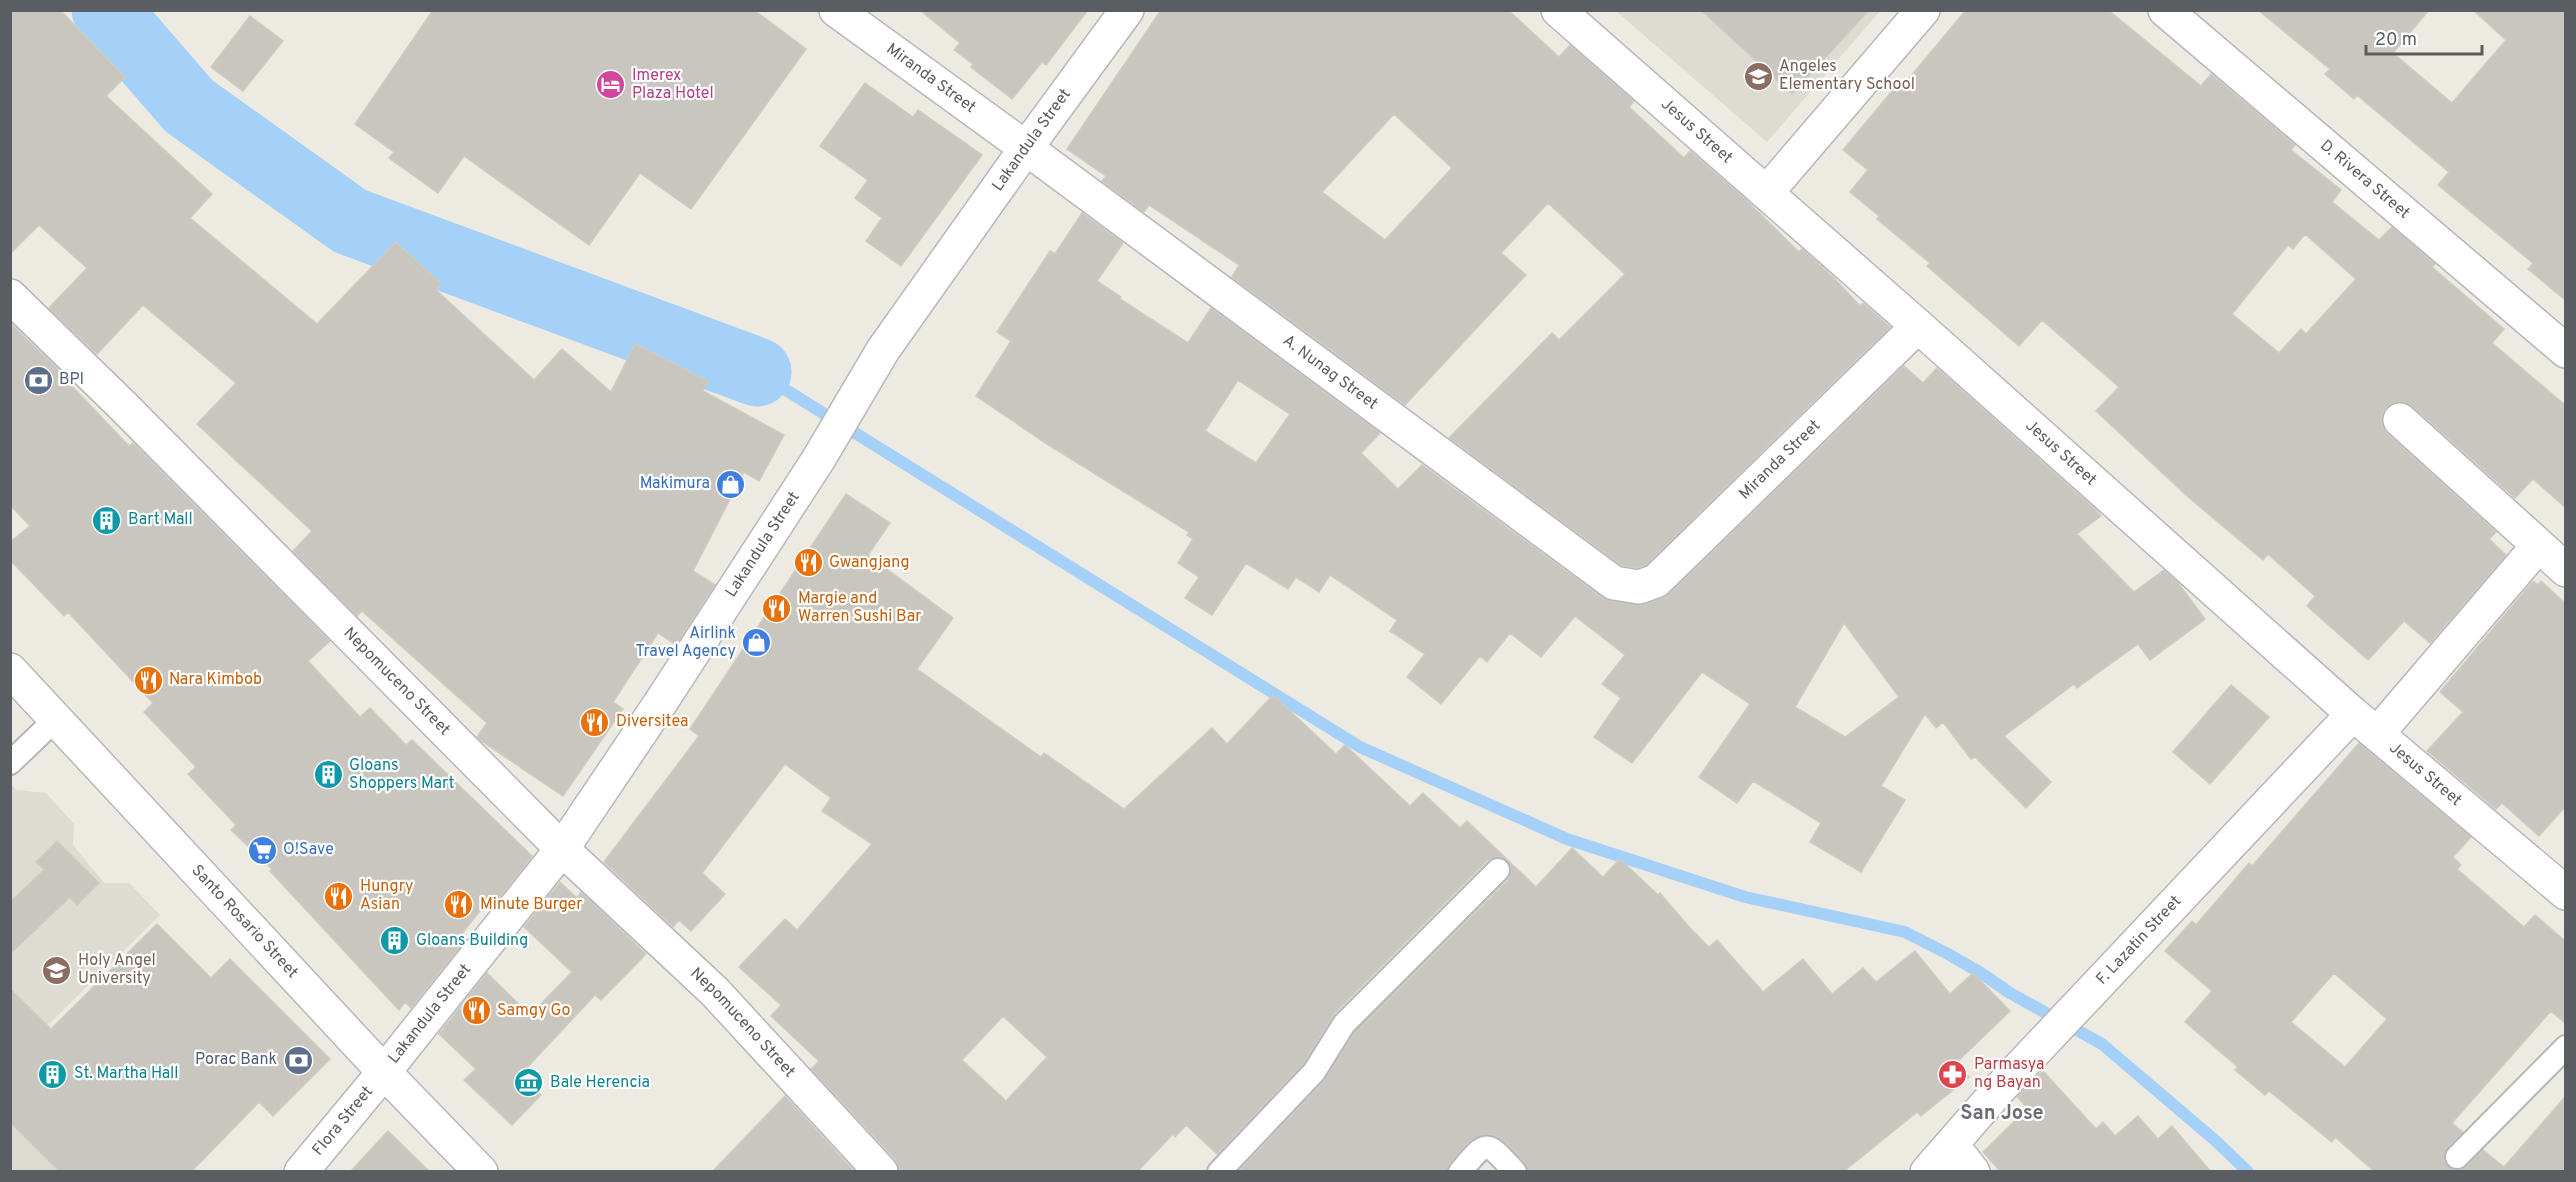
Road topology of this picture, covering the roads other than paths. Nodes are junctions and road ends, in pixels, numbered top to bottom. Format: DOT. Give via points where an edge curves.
graph roads {
  1 [pos="836,10"];
  2 [pos="1127,10"];
  3 [pos="1558,10"];
  4 [pos="1923,10"];
  5 [pos="2165,10"];
  6 [pos="1026,148"];
  7 [pos="1767,192"];
  8 [pos="10,296"];
  9 [pos="1918,326"];
  10 [pos="2565,351"];
  11 [pos="2400,420"];
  12 [pos="2538,546"];
  13 [pos="2565,570"];
  14 [pos="1639,587"];
  15 [pos="10,670"];
  16 [pos="56,719"];
  17 [pos="2365,724"];
  18 [pos="10,763"];
  19 [pos="562,849"];
  20 [pos="1498,870"];
  21 [pos="2565,893"];
  22 [pos="2565,1047"];
  23 [pos="384,1072"];
  24 [pos="1952,1145"];
  25 [pos="2457,1157"];
  26 [pos="301,1172"];
  27 [pos="481,1172"];
  28 [pos="881,1172"];
  29 [pos="1219,1172"];
  30 [pos="1460,1172"];
  31 [pos="1515,1172"];
  32 [pos="1927,1172"];
  33 [pos="1973,1172"];
  1 -- 6 [label="street, Miranda Street"];
  2 -- 6 [label="street, Lakandula Street"];
  3 -- 7 [label="street, Jesus Street"];
  4 -- 7 [label="street"];
  5 -- 10 [label="street, D. Rivera Street"];
  6 -- 14 [label="street, A. Nunag Street" via="1614,583"];
  6 -- 19 [label="street, Lakandula Street" via="883,350 818,460"];
  7 -- 9 [label="street, Jesus Street"];
  8 -- 19 [label="street, Nepomuceno Street"];
  9 -- 14 [label="street, Miranda Street" via="1656,581"];
  9 -- 17 [label="street, Jesus Street"];
  11 -- 12 [label="street"];
  12 -- 13 [label="street"];
  12 -- 17 [label="street, F. Lazatin Street"];
  15 -- 16 [label="street, Santo Rosario Street"];
  16 -- 18 [label="lane"];
  16 -- 23 [label="street, Santo Rosario Street"];
  17 -- 21 [label="street, Jesus Street"];
  17 -- 24 [label="street, F. Lazatin Street" via="2124,957 2002,1085"];
  19 -- 23 [label="street, Lakandula Street"];
  19 -- 28 [label="street, Nepomuceno Street" via="715,992"];
  20 -- 29 [label="lane" via="1344,1024 1314,1072"];
  22 -- 25 [label="lane"];
  23 -- 26 [label="street, Flora Street"];
  23 -- 27 [label="street, Santo Rosario Street"];
  24 -- 32 [label="street, F. Lazatin Street"];
  24 -- 33 [label="street"];
  30 -- 31 [label="lane" via="1480,1148 1487,1146"];
}
